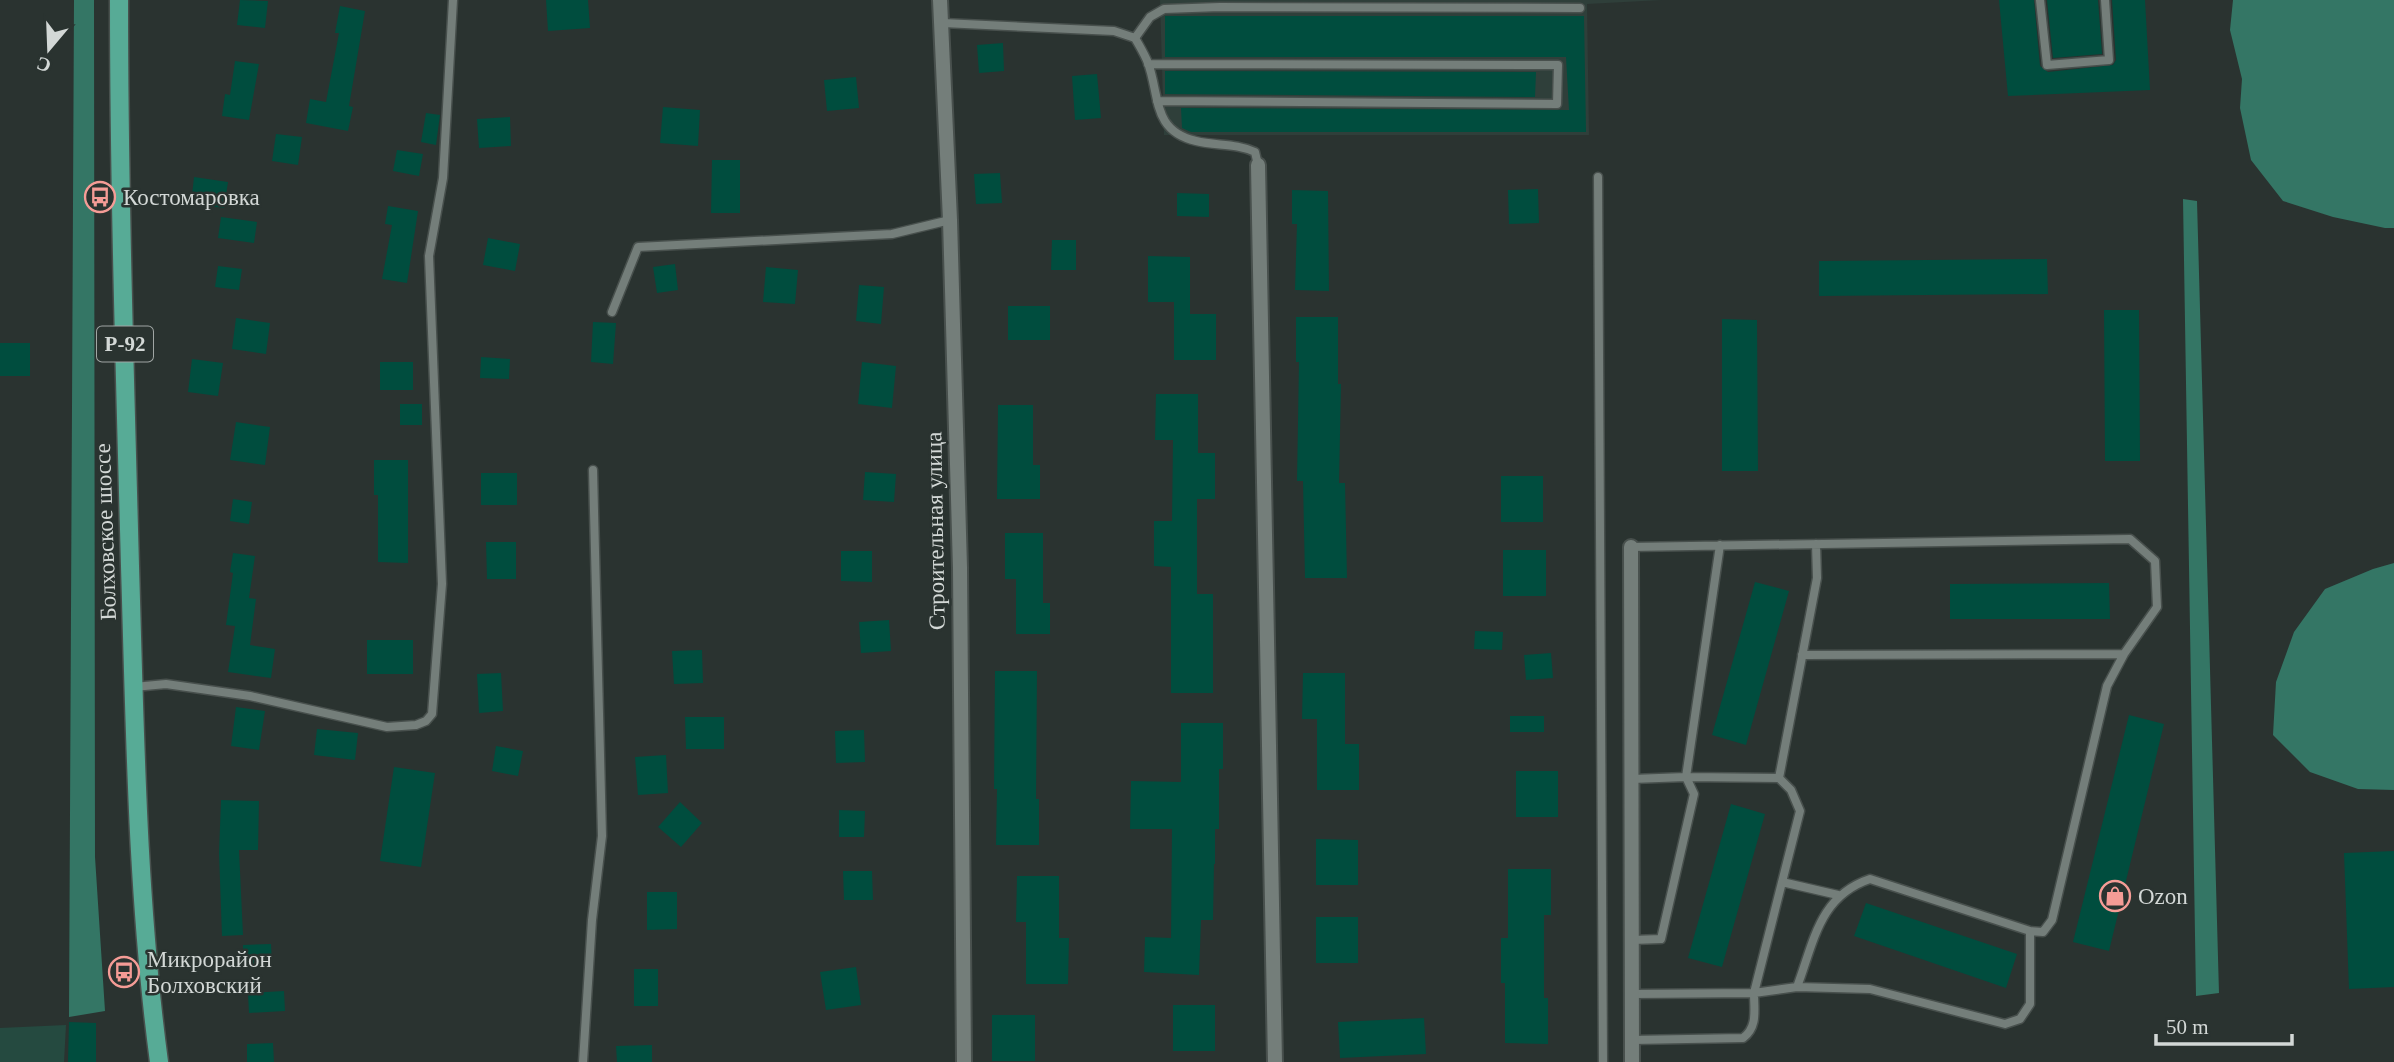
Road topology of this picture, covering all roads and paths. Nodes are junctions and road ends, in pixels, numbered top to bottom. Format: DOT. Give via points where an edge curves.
graph roads {
  1 [pos="119,0"];
  2 [pos="453,0"];
  3 [pos="940,0"];
  4 [pos="2040,0"];
  5 [pos="2105,0"];
  6 [pos="1580,8"];
  7 [pos="943,23"];
  8 [pos="1135,38"];
  9 [pos="1148,64"];
  10 [pos="1157,102"];
  11 [pos="1258,165"];
  12 [pos="1598,177"];
  13 [pos="950,220"];
  14 [pos="612,312"];
  15 [pos="593,470"];
  16 [pos="1816,544"];
  17 [pos="1720,545"];
  18 [pos="1631,547"];
  19 [pos="2124,654"];
  20 [pos="1802,655"];
  21 [pos="134,687"];
  22 [pos="1686,777"];
  23 [pos="1779,778"];
  24 [pos="1632,779"];
  25 [pos="1782,882"];
  26 [pos="1838,895"];
  27 [pos="2030,931"];
  28 [pos="1632,940"];
  29 [pos="1797,987"];
  30 [pos="1754,993"];
  31 [pos="1632,995"];
  32 [pos="1632,1040"];
  33 [pos="159,1062"];
  34 [pos="583,1062"];
  35 [pos="964,1062"];
  36 [pos="1275,1062"];
  37 [pos="1603,1062"];
  38 [pos="1632,1062"];
  1 -- 21 [label="main road, Болховское шоссе / Р-92"];
  2 -- 21 [label="lane" via="443,178 429,256 442,584 432,714 415,726 387,727 250,696 166,684"];
  3 -- 7 [label="street, Строительная улица"];
  4 -- 5 [label="lane" via="2047,65 2109,60"];
  6 -- 8 [label="lane" via="1164,9 1150,17"];
  7 -- 8 [label="lane" via="1114,31"];
  7 -- 13 [label="street, Строительная улица"];
  8 -- 9 [label="lane"];
  9 -- 10 [label="lane"];
  9 -- 10 [label="lane" via="1558,65 1557,104"];
  10 -- 11 [label="lane" via="1173,132 1194,141 1245,147 1255,152"];
  11 -- 36 [label="street"];
  12 -- 37 [label="lane"];
  13 -- 14 [label="lane" via="892,233 638,247"];
  13 -- 35 [label="street, Строительная улица" via="960,568"];
  15 -- 34 [label="lane" via="602,836"];
  16 -- 17 [label="lane"];
  16 -- 19 [label="lane" via="2130,539 2155,561 2157,607"];
  16 -- 20 [label="lane" via="1817,578"];
  17 -- 18 [label="lane"];
  17 -- 22 [label="lane"];
  18 -- 24 [label="street"];
  19 -- 20 [label="lane"];
  19 -- 27 [label="lane" via="2107,687 2052,920 2043,932"];
  20 -- 23 [label="lane"];
  21 -- 33 [label="main road, Болховское шоссе / Р-92" via="144,924"];
  22 -- 23 [label="lane"];
  22 -- 24 [label="lane"];
  22 -- 28 [label="lane" via="1693,794 1661,939"];
  23 -- 25 [label="lane" via="1791,790 1800,811"];
  24 -- 28 [label="street"];
  25 -- 26 [label="lane"];
  25 -- 30 [label="lane"];
  26 -- 27 [label="lane" via="1870,878"];
  26 -- 29 [label="lane" via="1823,917"];
  27 -- 29 [label="lane" via="2030,1004 2020,1019 2005,1024 1870,989"];
  28 -- 31 [label="street"];
  29 -- 30 [label="lane"];
  30 -- 31 [label="lane"];
  30 -- 32 [label="lane" via="1754,1024 1743,1038"];
  31 -- 32 [label="street"];
  32 -- 38 [label="street"];
}
